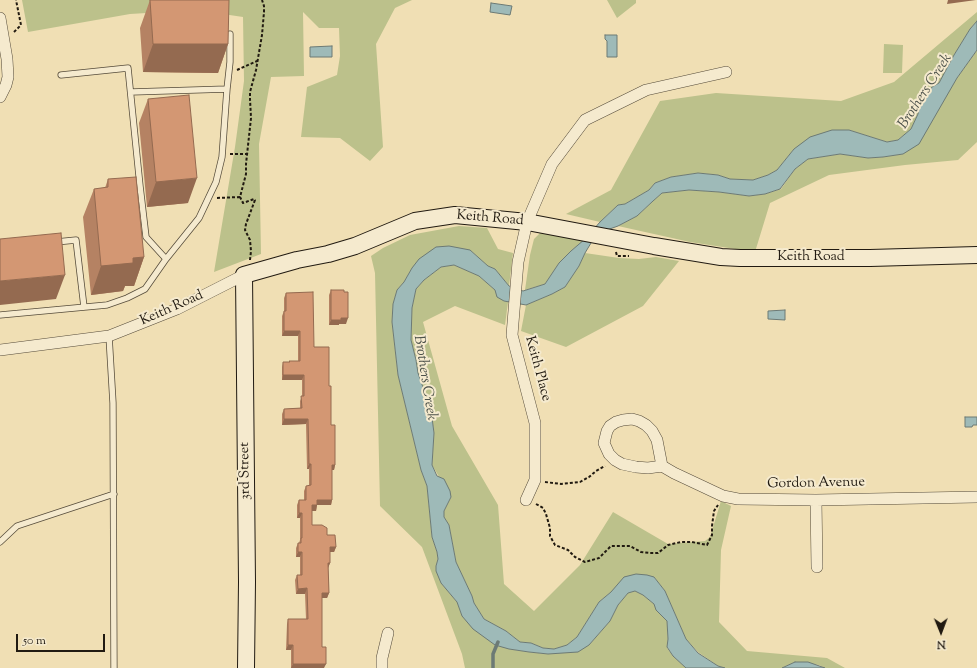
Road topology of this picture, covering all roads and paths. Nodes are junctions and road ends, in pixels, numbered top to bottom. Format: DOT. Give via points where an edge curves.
graph roads {
  1 [pos="16,0"];
  2 [pos="262,0"];
  3 [pos="1,22"];
  4 [pos="13,33"];
  5 [pos="230,34"];
  6 [pos="257,61"];
  7 [pos="726,72"];
  8 [pos="229,73"];
  9 [pos="62,75"];
  10 [pos="227,89"];
  11 [pos="132,92"];
  12 [pos="0,97"];
  13 [pos="223,154"];
  14 [pos="247,154"];
  15 [pos="240,197"];
  16 [pos="209,198"];
  17 [pos="527,222"];
  18 [pos="53,242"];
  19 [pos="977,255"];
  20 [pos="166,259"];
  21 [pos="250,260"];
  22 [pos="244,275"];
  23 [pos="84,307"];
  24 [pos="0,315"];
  25 [pos="109,336"];
  26 [pos="0,350"];
  27 [pos="613,458"];
  28 [pos="662,466"];
  29 [pos="535,480"];
  30 [pos="114,494"];
  31 [pos="723,496"];
  32 [pos="977,496"];
  33 [pos="526,500"];
  34 [pos="816,500"];
  35 [pos="0,542"];
  36 [pos="817,567"];
  37 [pos="388,633"];
  38 [pos="114,668"];
  39 [pos="246,668"];
  40 [pos="382,668"];
  1 -- 4 [label="path" via="21,24"];
  2 -- 6 [label="path" via="264,12"];
  3 -- 12 [label="street" via="8,77"];
  5 -- 8 [label="lane"];
  6 -- 8 [label="path"];
  6 -- 14 [label="path" via="250,92 251,118"];
  7 -- 17 [label="street, Keith Place" via="646,90 585,120 552,164"];
  8 -- 10 [label="lane"];
  9 -- 11 [label="lane" via="128,68"];
  10 -- 11 [label="lane"];
  10 -- 13 [label="lane"];
  11 -- 20 [label="lane" via="146,237"];
  13 -- 14 [label="path"];
  13 -- 16 [label="lane"];
  14 -- 15 [label="path" via="246,174"];
  15 -- 16 [label="path"];
  15 -- 21 [label="path" via="243,203 256,200 245,230 250,240"];
  16 -- 20 [label="lane" via="199,218"];
  17 -- 19 [label="street, Keith Road" via="721,257 870,258"];
  17 -- 22 [label="street, Keith Road" via="455,215 415,222 355,246"];
  17 -- 29 [label="street, Keith Place" via="518,262 512,335 535,423"];
  18 -- 23 [label="lane" via="76,240"];
  20 -- 23 [label="lane" via="145,289 107,305"];
  22 -- 25 [label="street, Keith Road" via="177,309"];
  22 -- 39 [label="street, 3rd Street"];
  23 -- 24 [label="lane"];
  25 -- 26 [label="street, Keith Road"];
  25 -- 30 [label="lane"];
  27 -- 28 [label="street" via="622,464 636,467"];
  27 -- 28 [label="street" via="604,443 607,431 616,422 632,419 646,425 652,432 657,440"];
  27 -- 29 [label="path" via="607,465 580,482 561,484"];
  28 -- 31 [label="street, Gordon Avenue"];
  29 -- 33 [label="street, Keith Place"];
  30 -- 35 [label="lane" via="17,526"];
  30 -- 38 [label="lane"];
  31 -- 33 [label="path" via="714,512 712,535 707,545 681,542 668,545 658,553 642,552 630,546 612,546 599,558 585,562 568,550 555,545 543,508"];
  31 -- 34 [label="street, Gordon Avenue" via="738,499"];
  32 -- 34 [label="street, Gordon Avenue"];
  34 -- 36 [label="street"];
  37 -- 40 [label="street"];
}
